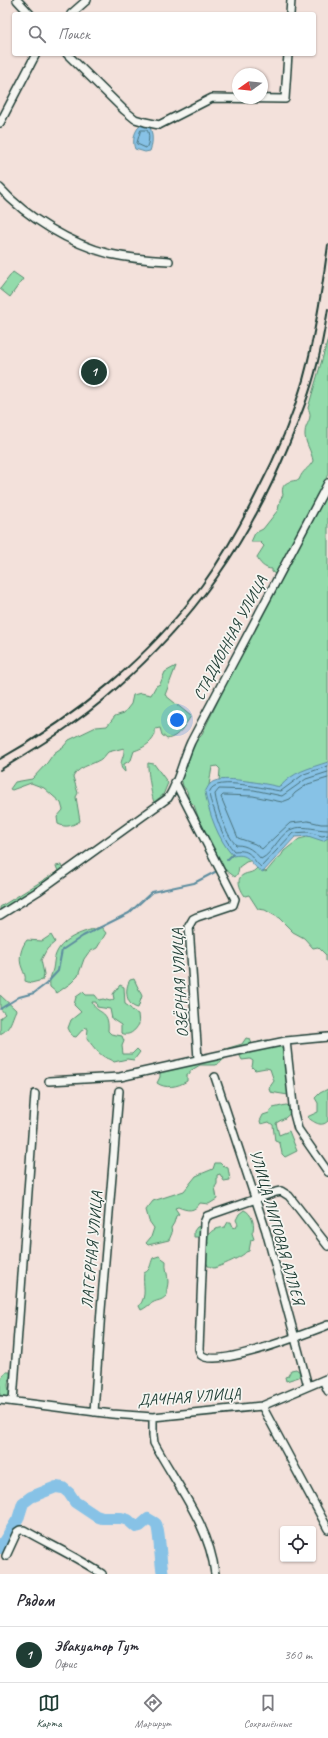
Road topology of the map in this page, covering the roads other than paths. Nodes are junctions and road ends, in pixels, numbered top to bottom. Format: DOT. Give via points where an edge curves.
graph roads {
  1 [pos="17,0"];
  2 [pos="87,0"];
  3 [pos="291,0"];
  4 [pos="28,12"];
  5 [pos="72,12"];
  6 [pos="290,12"];
  7 [pos="35,56"];
  8 [pos="69,56"];
  9 [pos="288,56"];
  10 [pos="0,123"];
  11 [pos="2,194"];
  12 [pos="168,261"];
  13 [pos="328,483"];
  14 [pos="175,782"];
  15 [pos="0,915"];
  16 [pos="328,1036"];
  17 [pos="286,1042"];
  18 [pos="198,1058"];
  19 [pos="215,1077"];
  20 [pos="50,1081"];
  21 [pos="119,1091"];
  22 [pos="34,1094"];
  23 [pos="328,1172"];
  24 [pos="255,1199"];
  25 [pos="328,1246"];
  26 [pos="328,1325"];
  27 [pos="294,1337"];
  28 [pos="325,1379"];
  29 [pos="308,1386"];
  30 [pos="328,1391"];
  31 [pos="0,1400"];
  32 [pos="13,1401"];
  33 [pos="262,1406"];
  34 [pos="94,1412"];
  35 [pos="153,1416"];
  36 [pos="328,1529"];
  37 [pos="6,1556"];
  38 [pos="102,1574"];
  39 [pos="215,1574"];
  1 -- 4 [label="street"];
  2 -- 5 [label="street"];
  3 -- 6 [label="street"];
  7 -- 10 [label="street"];
  8 -- 9 [label="street" via="135,119 159,125 212,98 285,100"];
  11 -- 12 [label="street" via="41,223 74,241 110,254"];
  13 -- 14 [label="street, СТАДИОННАЯ УЛИЦА" via="191,742"];
  14 -- 15 [label="street, СТАДИОННАЯ УЛИЦА" via="172,793 162,804"];
  14 -- 18 [label="street, ОЗЁРНАЯ УЛИЦА" via="235,899 233,905 197,917 189,926"];
  16 -- 17 [label="street"];
  17 -- 18 [label="street"];
  17 -- 23 [label="street" via="298,1128"];
  18 -- 20 [label="street" via="120,1077"];
  19 -- 24 [label="street, УЛИЦА ЛИПОВАЯ АЛЛЕЯ"];
  21 -- 34 [label="street, ЛАГЕРНАЯ УЛИЦА"];
  22 -- 32 [label="street"];
  24 -- 25 [label="street" via="276,1192 286,1193"];
  24 -- 27 [label="street, УЛИЦА ЛИПОВАЯ АЛЛЕЯ"];
  24 -- 27 [label="street" via="210,1214 205,1219 199,1352 208,1359 229,1356"];
  26 -- 27 [label="street"];
  27 -- 29 [label="street, УЛИЦА ЛИПОВАЯ АЛЛЕЯ"];
  28 -- 29 [label="street, ДАЧНАЯ УЛИЦА"];
  28 -- 30 [label="street"];
  29 -- 33 [label="street, ДАЧНАЯ УЛИЦА"];
  31 -- 32 [label="street, ДАЧНАЯ УЛИЦА"];
  32 -- 34 [label="street, ДАЧНАЯ УЛИЦА"];
  33 -- 35 [label="street, ДАЧНАЯ УЛИЦА"];
  33 -- 36 [label="street"];
  34 -- 35 [label="street, ДАЧНАЯ УЛИЦА"];
  35 -- 39 [label="street" via="154,1443 202,1528"];
  37 -- 38 [label="street" via="17,1532 24,1530"];
}
